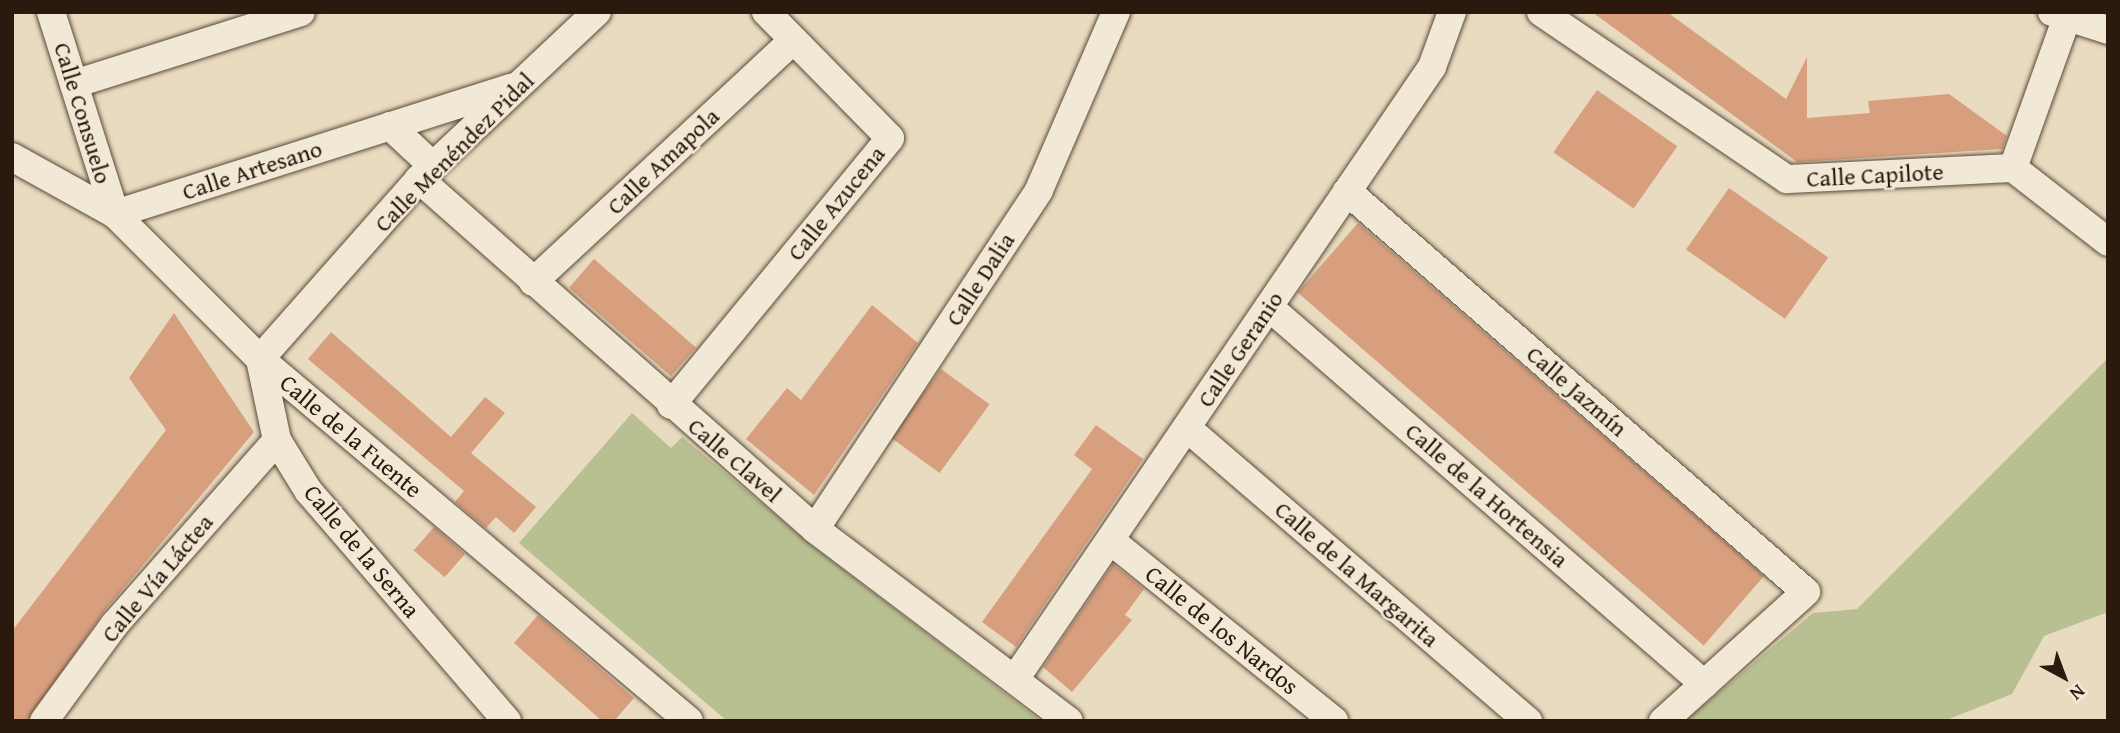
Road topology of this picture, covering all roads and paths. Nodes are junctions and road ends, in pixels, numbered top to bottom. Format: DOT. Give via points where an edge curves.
graph roads {
  1 [pos="51,12"];
  2 [pos="301,12"];
  3 [pos="597,12"];
  4 [pos="766,12"];
  5 [pos="1116,12"];
  6 [pos="1452,12"];
  7 [pos="1541,12"];
  8 [pos="2063,14"];
  9 [pos="2108,30"];
  10 [pos="793,40"];
  11 [pos="74,84"];
  12 [pos="520,85"];
  13 [pos="390,126"];
  14 [pos="12,157"];
  15 [pos="2013,168"];
  16 [pos="426,172"];
  17 [pos="1347,191"];
  18 [pos="115,214"];
  19 [pos="2108,242"];
  20 [pos="533,282"];
  21 [pos="1269,307"];
  22 [pos="260,359"];
  23 [pos="671,405"];
  24 [pos="1186,428"];
  25 [pos="277,440"];
  26 [pos="815,529"];
  27 [pos="1110,540"];
  28 [pos="1015,678"];
  29 [pos="1704,684"];
  30 [pos="44,721"];
  31 [pos="507,721"];
  32 [pos="689,721"];
  33 [pos="1069,721"];
  34 [pos="1334,721"];
  35 [pos="1528,721"];
  36 [pos="1663,721"];
  1 -- 11 [label="street, Calle Consuelo"];
  2 -- 11 [label="street"];
  3 -- 12 [label="street, Calle Menéndez Pidal"];
  4 -- 10 [label="street, Calle Azucena"];
  5 -- 26 [label="street, Calle Dalia" via="1039,191"];
  6 -- 17 [label="street, Calle Geranio" via="1432,67"];
  7 -- 15 [label="street, Calle Capilote" via="1787,179"];
  8 -- 9 [label="street"];
  8 -- 15 [label="street"];
  10 -- 20 [label="street, Calle Amapola"];
  10 -- 23 [label="street, Calle Azucena" via="890,138"];
  11 -- 18 [label="street, Calle Consuelo"];
  12 -- 13 [label="street, Calle Artesano"];
  12 -- 16 [label="street, Calle Menéndez Pidal"];
  13 -- 16 [label="street"];
  13 -- 18 [label="street, Calle Artesano"];
  14 -- 18 [label="street, Calle de la Fuente"];
  15 -- 19 [label="street"];
  16 -- 20 [label="street, Calle Clavel"];
  16 -- 22 [label="street, Calle Menéndez Pidal"];
  17 -- 21 [label="street, Calle Geranio"];
  17 -- 29 [label="street, Calle Jazmín" via="1806,592"];
  18 -- 22 [label="street, Calle de la Fuente"];
  20 -- 23 [label="street, Calle Clavel"];
  21 -- 24 [label="street, Calle Geranio"];
  21 -- 29 [label="street, Calle de la Hortensia"];
  22 -- 25 [label="street, Calle de la Serna"];
  22 -- 32 [label="street, Calle de la Fuente"];
  23 -- 26 [label="street, Calle Clavel"];
  24 -- 27 [label="street, Calle Geranio"];
  24 -- 35 [label="street, Calle de la Margarita"];
  25 -- 30 [label="street, Calle Vía Láctea" via="116,624"];
  25 -- 31 [label="street, Calle de la Serna" via="309,492"];
  26 -- 28 [label="street, Calle Clavel"];
  27 -- 28 [label="street, Calle Geranio"];
  27 -- 34 [label="street, Calle de los Nardos"];
  28 -- 33 [label="street, Calle Clavel"];
  29 -- 36 [label="street"];
}
